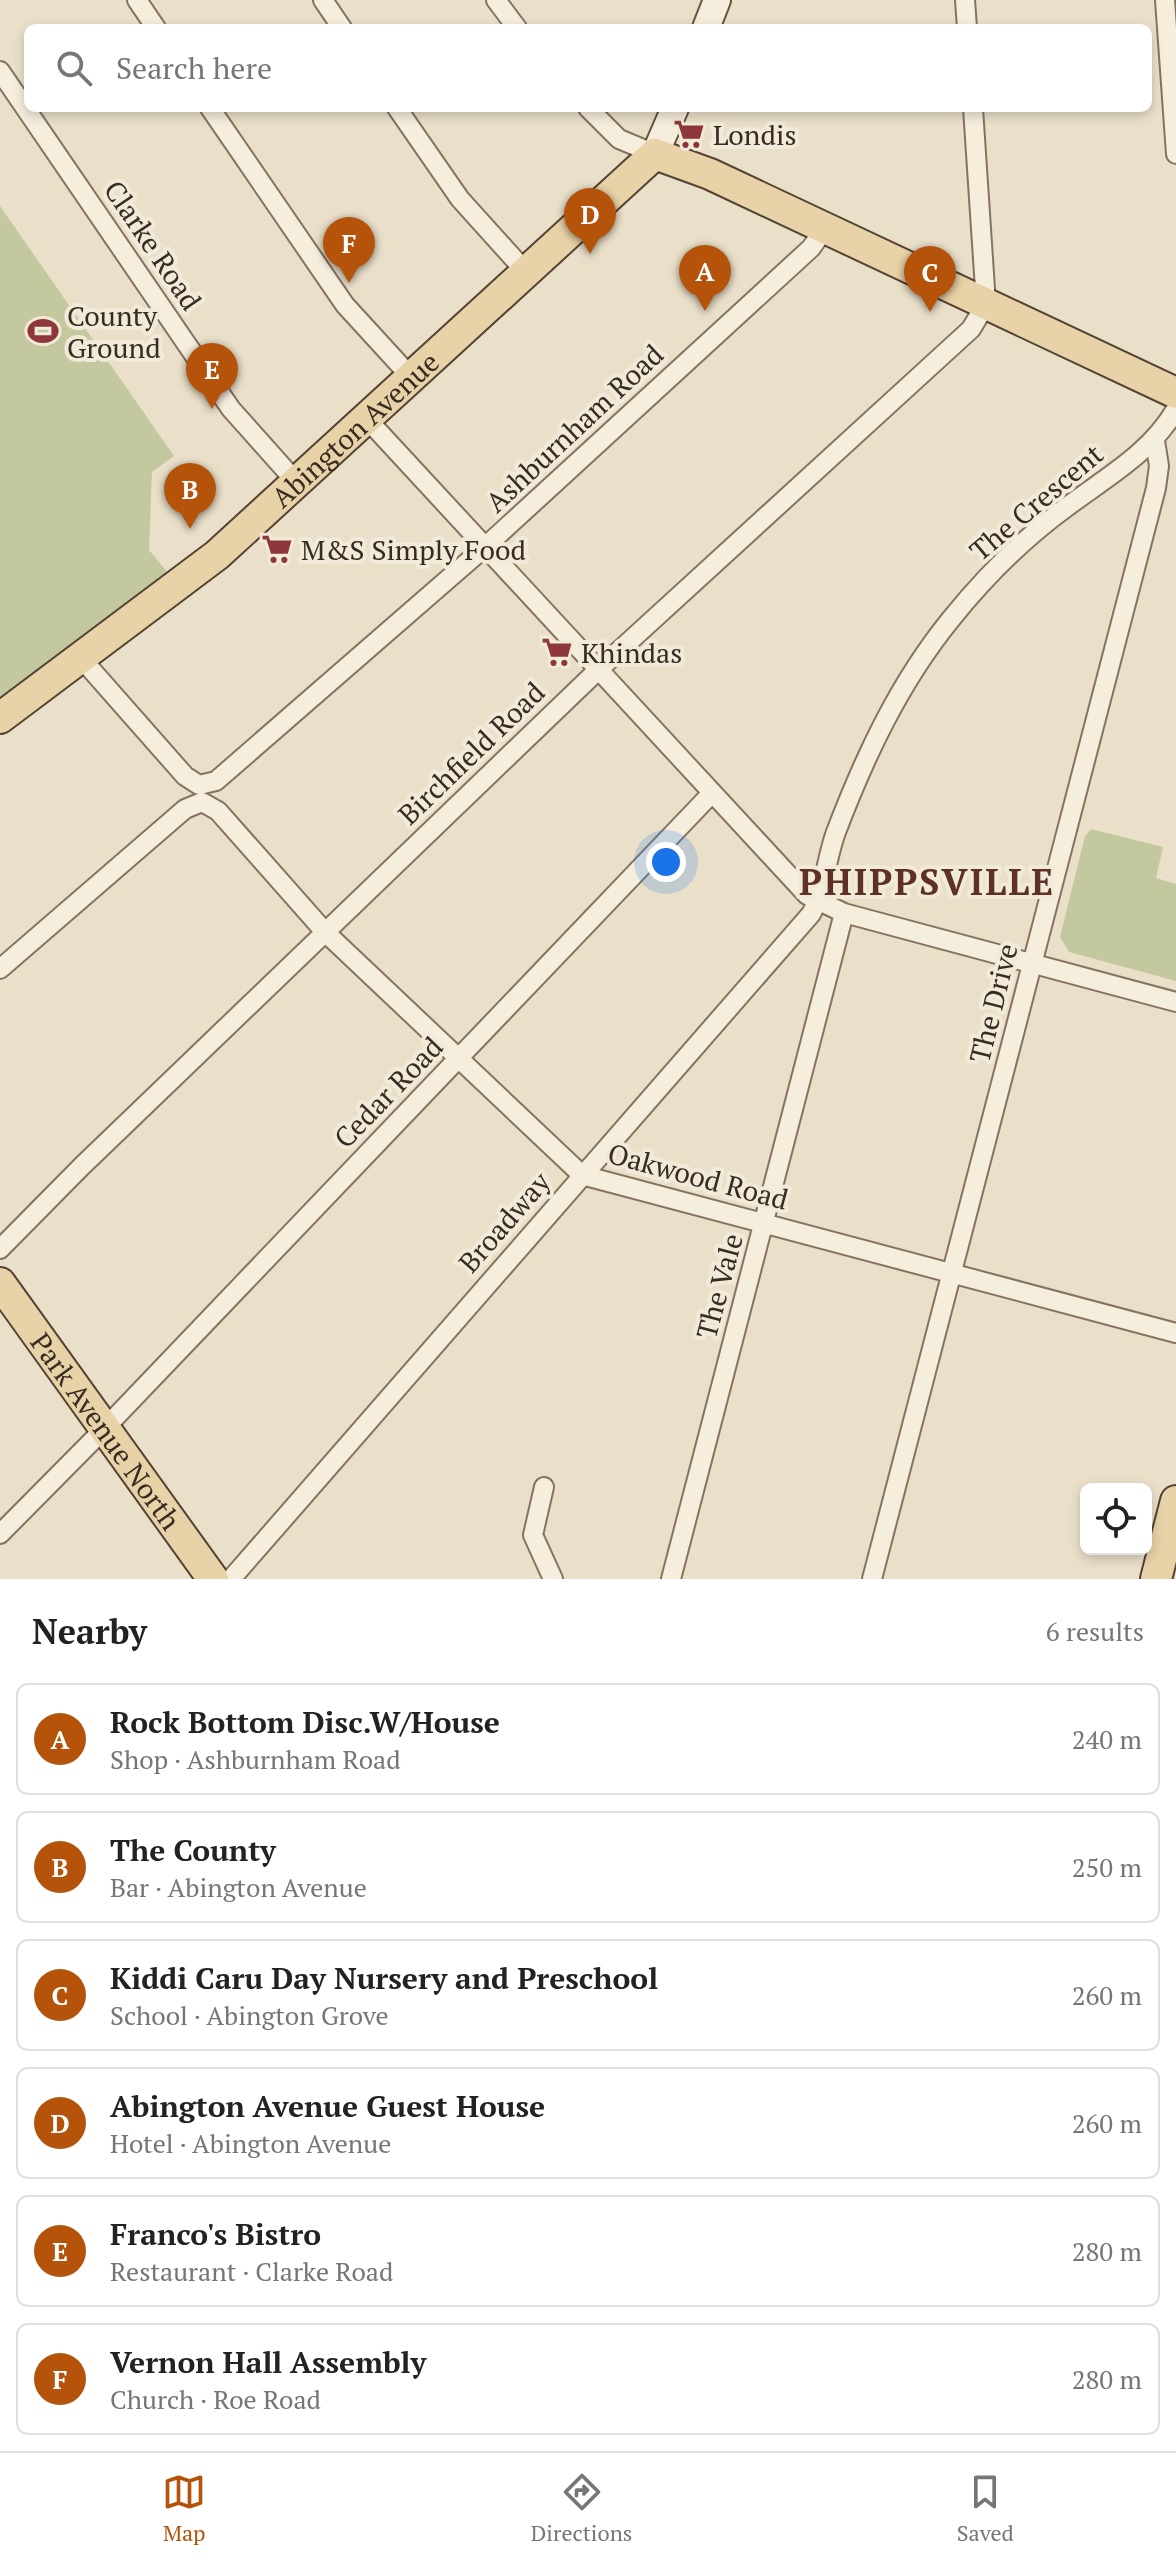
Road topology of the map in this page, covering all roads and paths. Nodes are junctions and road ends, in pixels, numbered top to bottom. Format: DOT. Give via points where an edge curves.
graph roads {
  1 [pos="137,0"];
  2 [pos="323,0"];
  3 [pos="496,0"];
  4 [pos="717,0"];
  5 [pos="965,0"];
  6 [pos="1165,0"];
  7 [pos="153,24"];
  8 [pos="339,24"];
  9 [pos="514,24"];
  10 [pos="708,24"];
  11 [pos="967,24"];
  12 [pos="0,71"];
  13 [pos="24,106"];
  14 [pos="28,112"];
  15 [pos="213,112"];
  16 [pos="400,112"];
  17 [pos="592,112"];
  18 [pos="673,112"];
  19 [pos="973,112"];
  20 [pos="655,154"];
  21 [pos="1176,154"];
  22 [pos="825,228"];
  23 [pos="525,271"];
  24 [pos="986,304"];
  25 [pos="410,376"];
  26 [pos="1176,393"];
  27 [pos="1176,409"];
  28 [pos="366,418"];
  29 [pos="1155,441"];
  30 [pos="297,483"];
  31 [pos="485,547"];
  32 [pos="81,658"];
  33 [pos="598,670"];
  34 [pos="0,718"];
  35 [pos="205,793"];
  36 [pos="712,793"];
  37 [pos="818,902"];
  38 [pos="844,913"];
  39 [pos="325,932"];
  40 [pos="1032,964"];
  41 [pos="0,969"];
  42 [pos="1176,1002"];
  43 [pos="458,1059"];
  44 [pos="582,1175"];
  45 [pos="764,1223"];
  46 [pos="0,1249"];
  47 [pos="952,1273"];
  48 [pos="0,1283"];
  49 [pos="1176,1333"];
  50 [pos="105,1428"];
  51 [pos="544,1487"];
  52 [pos="1176,1501"];
  53 [pos="0,1534"];
  54 [pos="213,1579"];
  55 [pos="231,1579"];
  56 [pos="553,1579"];
  57 [pos="671,1579"];
  58 [pos="872,1579"];
  59 [pos="1156,1579"];
  1 -- 7 [label="street"];
  2 -- 8 [label="street"];
  3 -- 9 [label="street"];
  4 -- 10 [label="main road"];
  5 -- 11 [label="street"];
  6 -- 21 [label="street"];
  12 -- 13 [label="street, Clarke Road"];
  14 -- 30 [label="street, Clarke Road" via="231,409"];
  15 -- 25 [label="street" via="345,305"];
  16 -- 23 [label="street" via="460,199"];
  17 -- 20 [label="street" via="619,139"];
  18 -- 20 [label="main road, Abington Avenue"];
  19 -- 24 [label="street"];
  20 -- 22 [label="main road"];
  20 -- 23 [label="main road, Abington Avenue"];
  22 -- 24 [label="main road"];
  22 -- 31 [label="street, Ashburnham Road" via="811,248"];
  23 -- 25 [label="main road, Abington Avenue"];
  24 -- 26 [label="main road"];
  24 -- 33 [label="street, Birchfield Road" via="971,329"];
  25 -- 28 [label="main road, Abington Avenue"];
  27 -- 29 [label="street, The Crescent"];
  28 -- 30 [label="main road, Abington Avenue"];
  28 -- 31 [label="street"];
  29 -- 37 [label="street, The Crescent" via="1020,546 983,581 923,656 876,736 853,788"];
  29 -- 40 [label="street, The Drive" via="1156,488"];
  30 -- 32 [label="main road, Abington Avenue" via="217,555"];
  31 -- 33 [label="street"];
  31 -- 35 [label="street, Ashburnham Road"];
  32 -- 34 [label="main road, Abington Avenue"];
  32 -- 35 [label="street, Oakwood Road"];
  33 -- 36 [label="street"];
  33 -- 39 [label="street, Birchfield Road"];
  35 -- 39 [label="street, Oakwood Road"];
  35 -- 41 [label="street, Ashburnham Road"];
  36 -- 37 [label="street"];
  36 -- 43 [label="street, Cedar Road"];
  37 -- 38 [label="street"];
  37 -- 44 [label="street, Broadway"];
  38 -- 40 [label="street"];
  38 -- 45 [label="street, The Vale"];
  39 -- 43 [label="street, Oakwood Road"];
  39 -- 46 [label="street, Birchfield Road"];
  40 -- 42 [label="street"];
  40 -- 47 [label="street, The Drive"];
  43 -- 44 [label="street, Oakwood Road"];
  43 -- 50 [label="street, Cedar Road"];
  44 -- 45 [label="street, Oakwood Road"];
  44 -- 55 [label="street, Broadway"];
  45 -- 47 [label="street, Oakwood Road"];
  45 -- 57 [label="street, The Vale"];
  47 -- 49 [label="street, Oakwood Road"];
  47 -- 58 [label="street, The Drive"];
  48 -- 50 [label="main road, Park Avenue North"];
  50 -- 53 [label="street, Cedar Road"];
  50 -- 54 [label="main road, Park Avenue North"];
  51 -- 56 [label="street" via="533,1535"];
  52 -- 59 [label="main road"];
}
